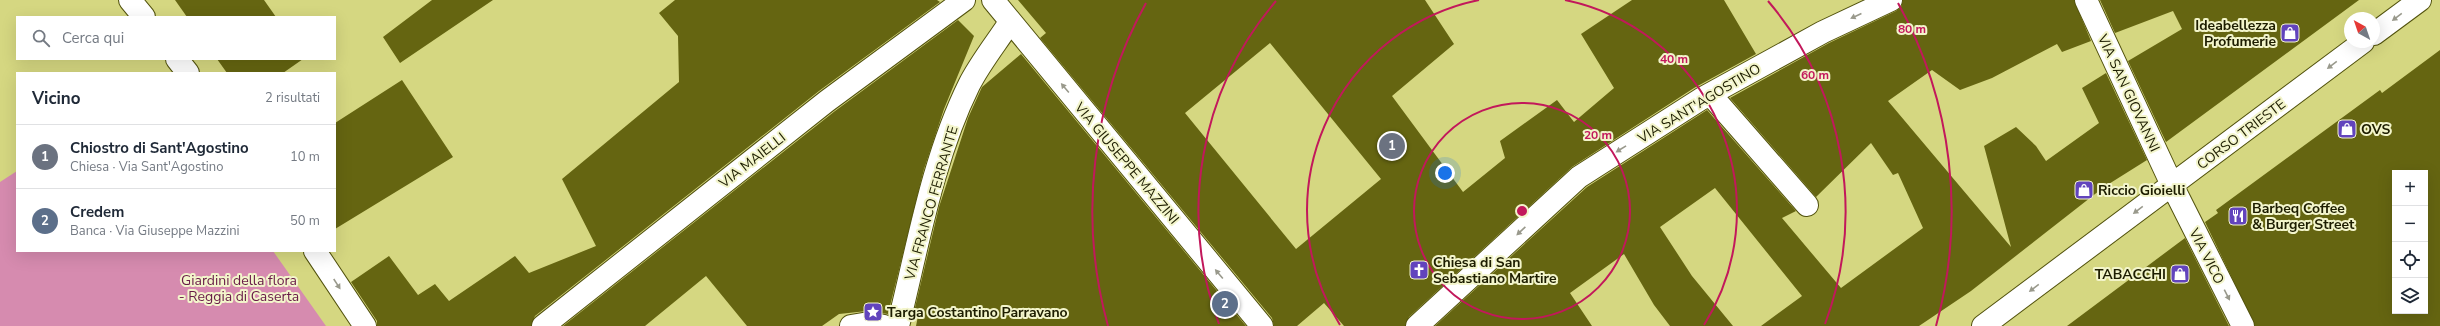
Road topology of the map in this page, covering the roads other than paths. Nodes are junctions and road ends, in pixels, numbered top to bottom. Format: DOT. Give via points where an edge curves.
graph roads {
  1 [pos="130,0"];
  2 [pos="964,0"];
  3 [pos="993,0"];
  4 [pos="1891,0"];
  5 [pos="2086,0"];
  6 [pos="2420,0"];
  7 [pos="143,16"];
  8 [pos="1010,22"];
  9 [pos="2380,30"];
  10 [pos="2355,48"];
  11 [pos="178,60"];
  12 [pos="187,72"];
  13 [pos="1710,94"];
  14 [pos="2172,185"];
  15 [pos="1808,205"];
  16 [pos="316,252"];
  17 [pos="365,326"];
  18 [pos="543,326"];
  19 [pos="851,326"];
  20 [pos="884,326"];
  21 [pos="898,326"];
  22 [pos="1262,326"];
  23 [pos="1417,326"];
  24 [pos="1983,326"];
  25 [pos="2243,326"];
  1 -- 7 [label="street"];
  2 -- 18 [label="street, VIA MAIELLI" via="827,101"];
  3 -- 8 [label="street, VIA GIUSEPPE MAZZINI"];
  4 -- 13 [label="street, VIA SANT'AGOSTINO, one-way" via="1823,32"];
  5 -- 14 [label="street, VIA SAN GIOVANNI"];
  6 -- 9 [label="street, one-way"];
  8 -- 21 [label="street, VIA FRANCO FERRANTE" via="970,84 951,127 930,196"];
  22 -- 8 [label="street, VIA GIUSEPPE MAZZINI, one-way"];
  10 -- 14 [label="street, CORSO TRIESTE, one-way"];
  11 -- 12 [label="street"];
  13 -- 15 [label="street"];
  13 -- 23 [label="street, VIA SANT'AGOSTINO, one-way" via="1579,177"];
  14 -- 24 [label="street, CORSO TRIESTE, one-way"];
  14 -- 25 [label="street, VIA VICO, one-way"];
  16 -- 17 [label="street, one-way"];
  19 -- 20 [label="street" via="869,323"];
}
